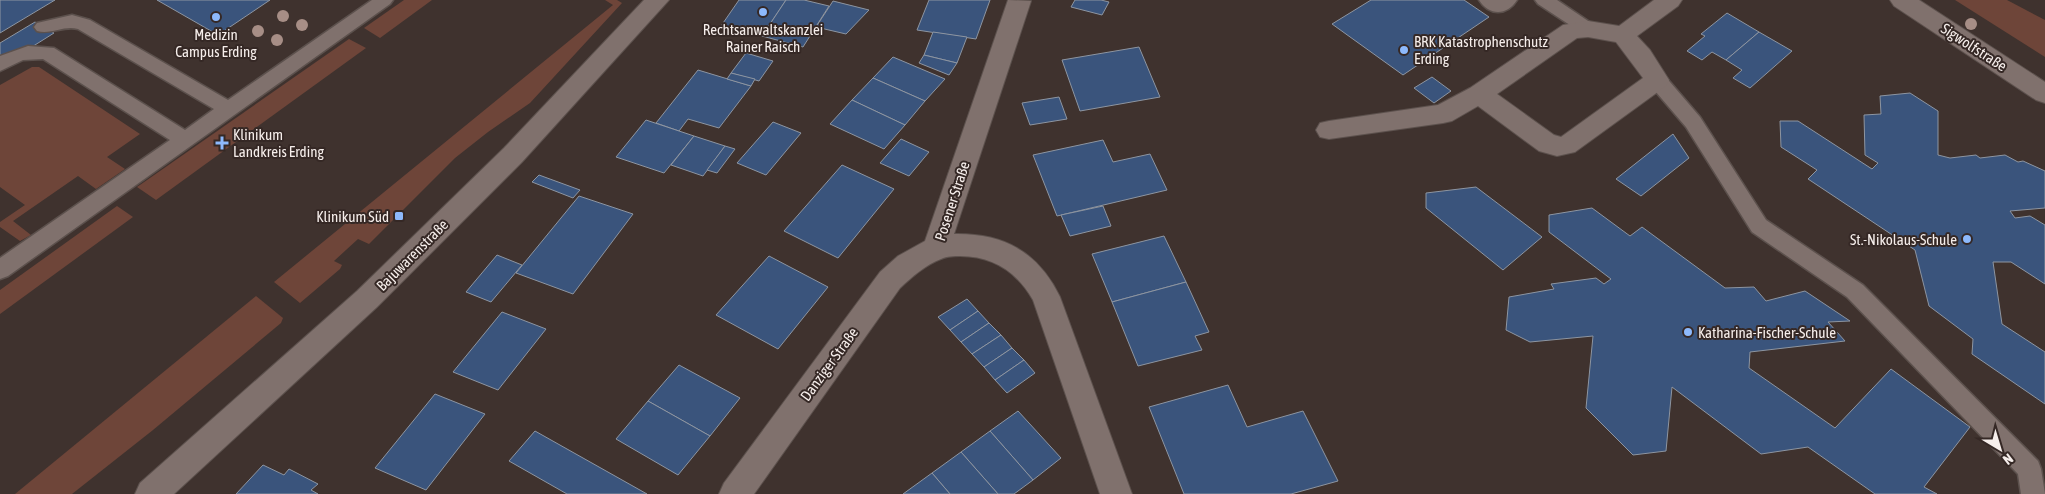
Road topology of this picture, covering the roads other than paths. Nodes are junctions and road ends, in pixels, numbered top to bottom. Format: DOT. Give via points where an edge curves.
graph roads {
  1 [pos="384,0"];
  2 [pos="1488,0"];
  3 [pos="1508,0"];
  4 [pos="1544,0"];
  5 [pos="1670,0"];
  6 [pos="1902,0"];
  7 [pos="652,1"];
  8 [pos="1018,1"];
  9 [pos="43,27"];
  10 [pos="1588,29"];
  11 [pos="1623,35"];
  12 [pos="0,64"];
  13 [pos="1657,80"];
  14 [pos="1479,94"];
  15 [pos="2045,94"];
  16 [pos="229,109"];
  17 [pos="1329,130"];
  18 [pos="186,140"];
  19 [pos="936,248"];
  20 [pos="5,260"];
  21 [pos="150,494"];
  22 [pos="736,494"];
  23 [pos="1116,494"];
  24 [pos="2033,494"];
  1 -- 16 [label="lane"];
  2 -- 3 [label="lane" via="1498,7"];
  4 -- 10 [label="lane"];
  5 -- 11 [label="street"];
  6 -- 15 [label="street, Sigwolfstraße"];
  7 -- 21 [label="street, Bajuwarenstraße" via="513,155 374,292"];
  8 -- 19 [label="street, Posener Straße"];
  9 -- 16 [label="lane" via="72,21 84,24"];
  10 -- 11 [label="street"];
  10 -- 14 [label="street" via="1571,31"];
  11 -- 13 [label="street"];
  12 -- 18 [label="lane" via="30,51 47,53"];
  13 -- 14 [label="street" via="1562,147 1545,142"];
  13 -- 24 [label="lane" via="1693,122 1759,226 1855,291 2029,470"];
  14 -- 17 [label="street" via="1443,114"];
  16 -- 18 [label="lane"];
  18 -- 20 [label="lane"];
  19 -- 22 [label="street, Danziger Straße" via="908,264 890,280"];
  19 -- 23 [label="street, Posener Straße" via="955,244 996,250 1023,264 1039,283"];
}
